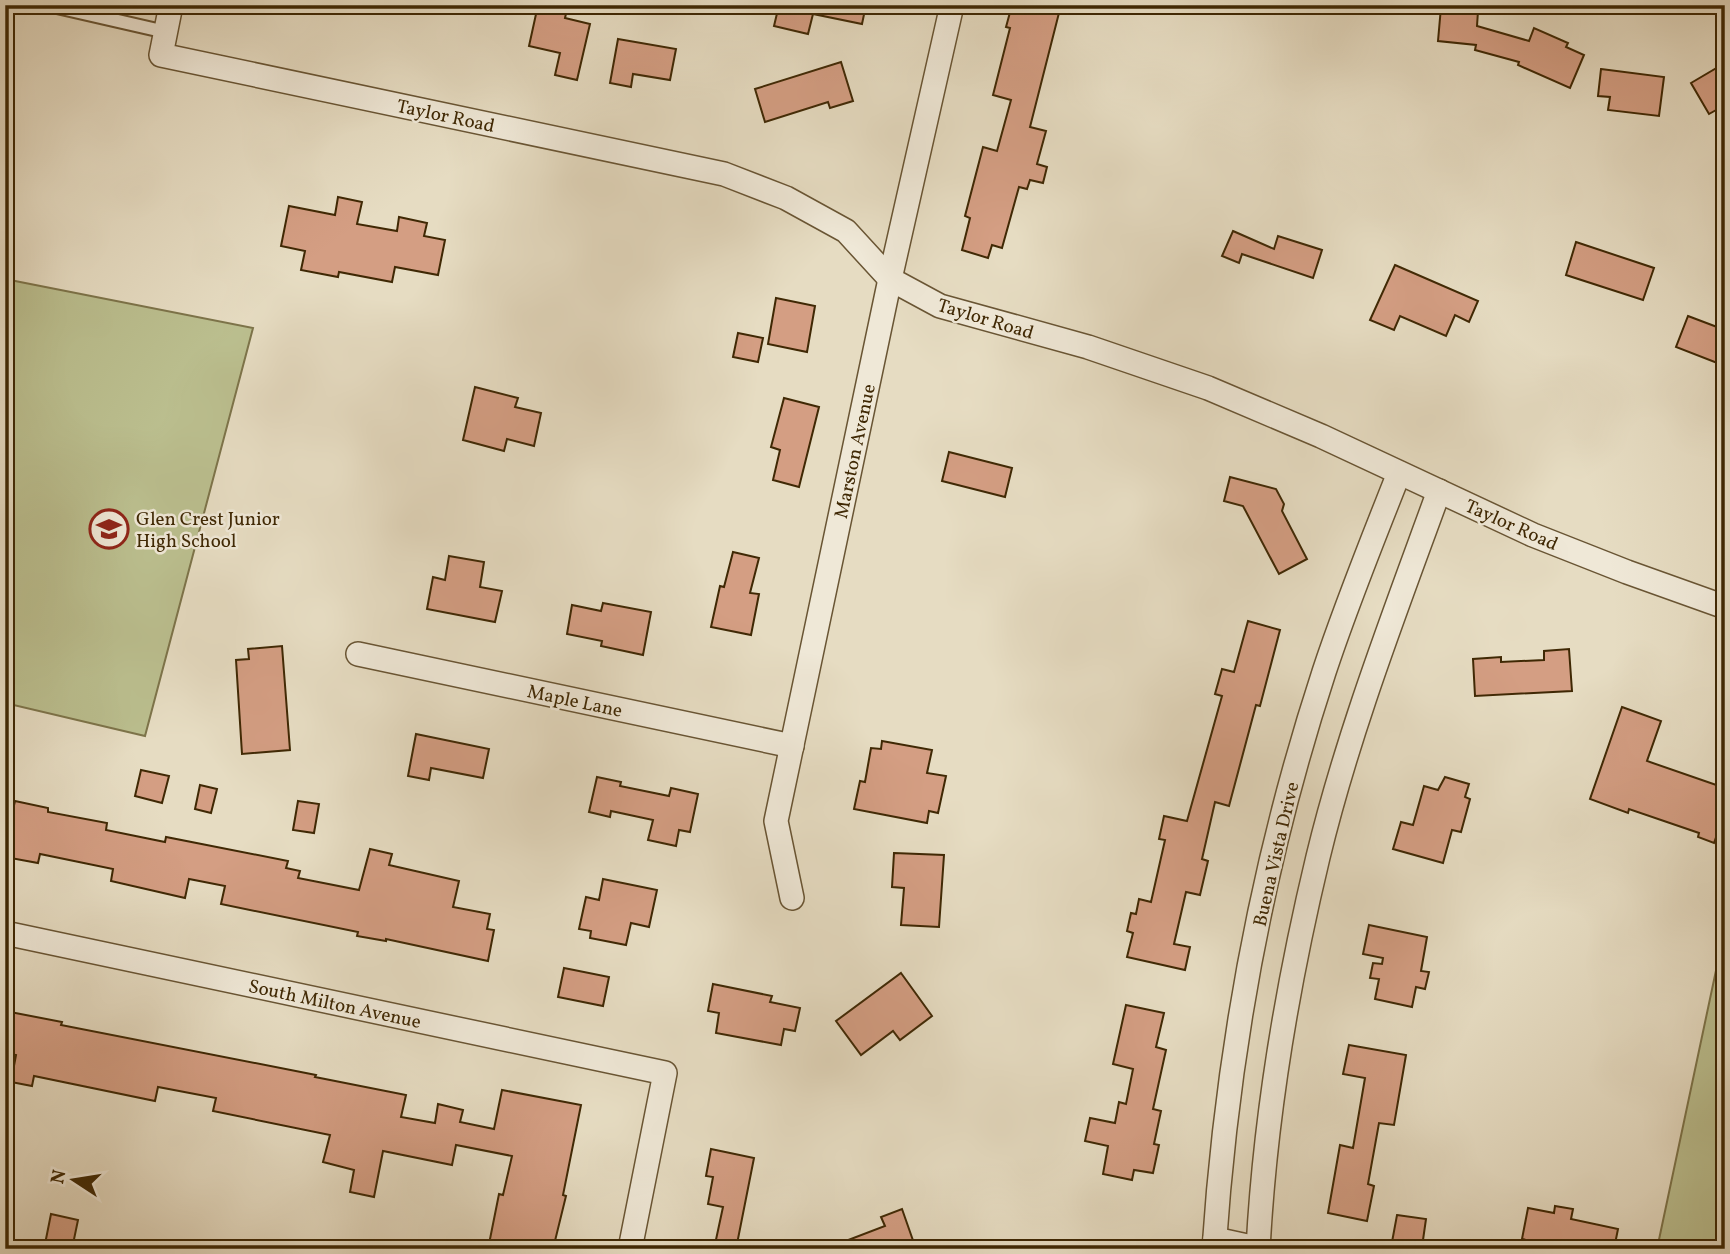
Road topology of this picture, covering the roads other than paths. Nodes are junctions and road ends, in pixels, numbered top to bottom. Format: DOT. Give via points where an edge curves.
graph roads {
  1 [pos="48,5"];
  2 [pos="171,5"];
  3 [pos="952,5"];
  4 [pos="166,32"];
  5 [pos="890,279"];
  6 [pos="1399,473"];
  7 [pos="1439,491"];
  8 [pos="1725,607"];
  9 [pos="358,654"];
  10 [pos="792,746"];
  11 [pos="792,898"];
  12 [pos="5,933"];
  13 [pos="1214,1244"];
  14 [pos="1259,1248"];
  15 [pos="630,1249"];
  1 -- 4 [label="lane"];
  2 -- 4 [label="street"];
  3 -- 5 [label="street, Marston Avenue"];
  4 -- 5 [label="street, Taylor Road" via="162,55 724,174 786,198 846,231"];
  5 -- 6 [label="street, Taylor Road" via="940,306 1208,388"];
  5 -- 10 [label="street, Marston Avenue"];
  6 -- 7 [label="street, Taylor Road"];
  6 -- 13 [label="street, Buena Vista Drive" via="1324,672 1278,837 1228,1101"];
  7 -- 8 [label="street, Taylor Road" via="1533,535"];
  7 -- 14 [label="street" via="1388,632 1318,856 1284,1013 1269,1114"];
  9 -- 10 [label="street, Maple Lane"];
  10 -- 11 [label="street, Marston Avenue" via="776,821"];
  12 -- 15 [label="street, South Milton Avenue" via="665,1073"];
  13 -- 14 [label="street"];
}
